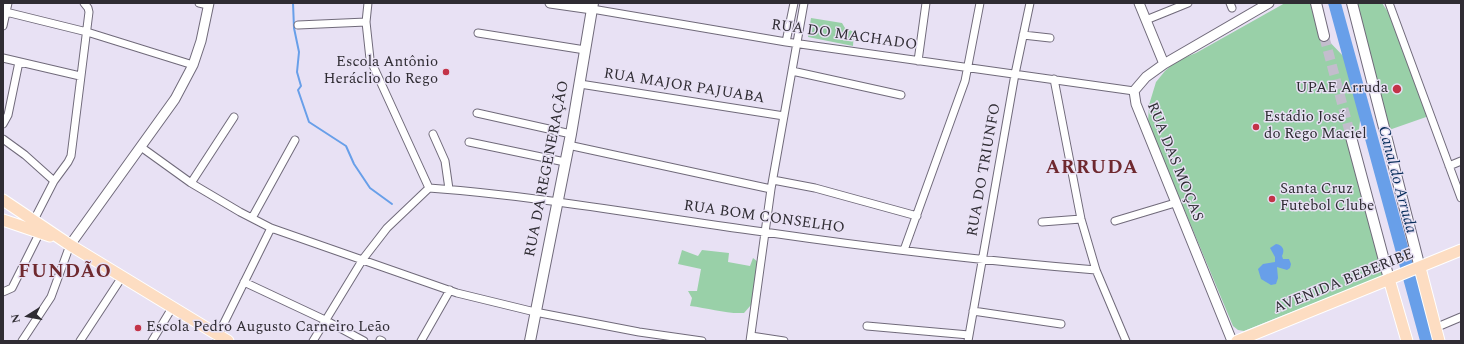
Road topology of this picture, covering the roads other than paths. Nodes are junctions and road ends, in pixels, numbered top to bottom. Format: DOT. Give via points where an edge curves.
graph roads {
  1 [pos="8,3"];
  2 [pos="84,3"];
  3 [pos="368,3"];
  4 [pos="550,3"];
  5 [pos="794,3"];
  6 [pos="804,3"];
  7 [pos="926,3"];
  8 [pos="980,3"];
  9 [pos="1030,3"];
  10 [pos="1139,3"];
  11 [pos="1188,3"];
  12 [pos="1269,3"];
  13 [pos="1316,3"];
  14 [pos="1352,3"];
  15 [pos="1389,3"];
  16 [pos="206,4"];
  17 [pos="592,6"];
  18 [pos="6,12"];
  19 [pos="1146,20"];
  20 [pos="366,22"];
  21 [pos="298,25"];
  22 [pos="3,26"];
  23 [pos="87,32"];
  24 [pos="478,34"];
  25 [pos="1023,35"];
  26 [pos="1324,36"];
  27 [pos="1050,38"];
  28 [pos="786,42"];
  29 [pos="797,43"];
  30 [pos="585,50"];
  31 [pos="3,58"];
  32 [pos="918,61"];
  33 [pos="19,62"];
  34 [pos="1164,64"];
  35 [pos="193,65"];
  36 [pos="969,67"];
  37 [pos="792,71"];
  38 [pos="1015,74"];
  39 [pos="80,76"];
  40 [pos="1054,79"];
  41 [pos="580,84"];
  42 [pos="1134,91"];
  43 [pos="901,95"];
  44 [pos="477,113"];
  45 [pos="784,116"];
  46 [pos="234,117"];
  47 [pos="3,124"];
  48 [pos="433,134"];
  49 [pos="571,134"];
  50 [pos="1350,137"];
  51 [pos="3,139"];
  52 [pos="295,140"];
  53 [pos="469,142"];
  54 [pos="568,145"];
  55 [pos="141,147"];
  56 [pos="1461,161"];
  57 [pos="565,162"];
  58 [pos="1448,166"];
  59 [pos="773,180"];
  60 [pos="54,181"];
  61 [pos="192,183"];
  62 [pos="428,188"];
  63 [pos="449,189"];
  64 [pos="771,189"];
  65 [pos="1461,198"];
  66 [pos="5,201"];
  67 [pos="557,202"];
  68 [pos="1175,203"];
  69 [pos="917,216"];
  70 [pos="3,218"];
  71 [pos="252,218"];
  72 [pos="1081,219"];
  73 [pos="34,220"];
  74 [pos="1115,221"];
  75 [pos="1042,222"];
  76 [pos="271,228"];
  77 [pos="40,232"];
  78 [pos="765,233"];
  79 [pos="67,243"];
  80 [pos="904,250"];
  81 [pos="1461,250"];
  82 [pos="363,259"];
  83 [pos="982,261"];
  84 [pos="1418,269"];
  85 [pos="1096,270"];
  86 [pos="122,277"];
  87 [pos="1393,277"];
  88 [pos="244,282"];
  89 [pos="450,290"];
  90 [pos="3,292"];
  91 [pos="172,308"];
  92 [pos="973,311"];
  93 [pos="535,312"];
  94 [pos="1461,317"];
  95 [pos="325,320"];
  96 [pos="1061,324"];
  97 [pos="867,326"];
  98 [pos="1435,328"];
  99 [pos="750,338"];
  100 [pos="969,338"];
  101 [pos="222,339"];
  102 [pos="22,341"];
  103 [pos="80,341"];
  104 [pos="152,341"];
  105 [pos="313,341"];
  106 [pos="364,341"];
  107 [pos="421,341"];
  108 [pos="530,341"];
  109 [pos="702,341"];
  110 [pos="784,341"];
  111 [pos="1126,341"];
  112 [pos="1232,341"];
  113 [pos="1237,341"];
  114 [pos="1407,341"];
  115 [pos="1439,341"];
  1 -- 18 [label="street"];
  2 -- 23 [label="street" via="89,12"];
  3 -- 20 [label="street"];
  4 -- 17 [label="street, RUA DO MACHADO"];
  5 -- 28 [label="street"];
  6 -- 29 [label="street"];
  7 -- 32 [label="street"];
  8 -- 36 [label="street"];
  9 -- 25 [label="street, RUA DO TRIUNFO"];
  10 -- 19 [label="street"];
  11 -- 19 [label="street"];
  12 -- 34 [label="street, RUA DAS MOÇAS"];
  13 -- 26 [label="main road"];
  14 -- 84 [label="main road"];
  15 -- 58 [label="street"];
  16 -- 35 [label="street" via="203,34"];
  17 -- 28 [label="street, RUA DO MACHADO"];
  17 -- 30 [label="main road, RUA DA REGENERAÇÃO"];
  18 -- 22 [label="street"];
  18 -- 23 [label="street"];
  19 -- 34 [label="street"];
  20 -- 21 [label="street"];
  20 -- 62 [label="street" via="370,59"];
  23 -- 35 [label="street"];
  23 -- 39 [label="street"];
  24 -- 30 [label="street"];
  25 -- 27 [label="street"];
  25 -- 38 [label="street, RUA DO TRIUNFO"];
  28 -- 29 [label="street, RUA DO MACHADO"];
  29 -- 32 [label="street, RUA DO MACHADO"];
  29 -- 37 [label="street"];
  30 -- 41 [label="main road, RUA DA REGENERAÇÃO"];
  31 -- 33 [label="street"];
  32 -- 36 [label="street, RUA DO MACHADO"];
  33 -- 39 [label="street"];
  33 -- 47 [label="street" via="8,114"];
  34 -- 42 [label="street, RUA DAS MOÇAS" via="1146,77"];
  35 -- 55 [label="street" via="175,99"];
  36 -- 38 [label="street, RUA DO MACHADO"];
  36 -- 69 [label="street"];
  37 -- 43 [label="street"];
  37 -- 45 [label="street"];
  38 -- 40 [label="street, RUA DO MACHADO"];
  38 -- 83 [label="street, RUA DO TRIUNFO"];
  39 -- 60 [label="street" via="71,156"];
  40 -- 42 [label="street, RUA DO MACHADO"];
  40 -- 72 [label="street"];
  41 -- 45 [label="street, RUA MAJOR PAJUABA"];
  41 -- 49 [label="main road, RUA DA REGENERAÇÃO"];
  42 -- 68 [label="street, RUA DAS MOÇAS" via="1136,104"];
  44 -- 49 [label="street"];
  45 -- 59 [label="street"];
  46 -- 61 [label="street"];
  48 -- 63 [label="street" via="445,160"];
  49 -- 54 [label="main road, RUA DA REGENERAÇÃO"];
  50 -- 87 [label="main road"];
  51 -- 60 [label="street"];
  52 -- 71 [label="street"];
  53 -- 57 [label="street"];
  54 -- 57 [label="main road, RUA DA REGENERAÇÃO"];
  54 -- 64 [label="street"];
  55 -- 61 [label="street"];
  55 -- 79 [label="street"];
  56 -- 58 [label="street"];
  57 -- 67 [label="main road, RUA DA REGENERAÇÃO"];
  58 -- 65 [label="street"];
  59 -- 64 [label="street"];
  59 -- 69 [label="street" via="815,188"];
  60 -- 73 [label="street"];
  61 -- 71 [label="street"];
  62 -- 63 [label="street, RUA BOM CONSELHO"];
  62 -- 82 [label="street" via="387,228"];
  63 -- 67 [label="street, RUA BOM CONSELHO"];
  64 -- 78 [label="street"];
  66 -- 70 [label="main road" via="7,211"];
  66 -- 73 [label="main road"];
  67 -- 78 [label="street, RUA BOM CONSELHO"];
  67 -- 93 [label="main road, RUA DA REGENERAÇÃO"];
  68 -- 74 [label="street"];
  68 -- 112 [label="street, RUA DAS MOÇAS"];
  69 -- 80 [label="street"];
  70 -- 77 [label="main road"];
  71 -- 76 [label="street"];
  72 -- 75 [label="street"];
  72 -- 85 [label="street"];
  73 -- 79 [label="main road"];
  76 -- 82 [label="street"];
  76 -- 88 [label="street"];
  77 -- 79 [label="main road"];
  77 -- 90 [label="street" via="12,288"];
  78 -- 80 [label="street, RUA BOM CONSELHO"];
  78 -- 99 [label="street"];
  79 -- 86 [label="main road"];
  79 -- 102 [label="street" via="51,297"];
  80 -- 83 [label="street, RUA BOM CONSELHO"];
  81 -- 84 [label="main road, AVENIDA BEBERIBE"];
  82 -- 89 [label="street"];
  82 -- 95 [label="street"];
  83 -- 85 [label="street, RUA BOM CONSELHO"];
  83 -- 92 [label="street, RUA DO TRIUNFO"];
  84 -- 87 [label="main road, AVENIDA BEBERIBE"];
  84 -- 98 [label="main road"];
  85 -- 111 [label="street"];
  86 -- 91 [label="main road"];
  86 -- 103 [label="street"];
  87 -- 113 [label="main road, AVENIDA BEBERIBE"];
  87 -- 114 [label="main road"];
  88 -- 95 [label="street"];
  88 -- 101 [label="street" via="222,327"];
  89 -- 93 [label="street"];
  89 -- 107 [label="street"];
  91 -- 101 [label="main road"];
  91 -- 104 [label="street"];
  92 -- 96 [label="street"];
  92 -- 100 [label="street, RUA DO TRIUNFO"];
  93 -- 108 [label="main road, RUA DA REGENERAÇÃO"];
  93 -- 109 [label="street"];
  94 -- 98 [label="street"];
  95 -- 105 [label="street"];
  95 -- 106 [label="street"];
  97 -- 100 [label="street"];
  98 -- 115 [label="main road"];
  99 -- 110 [label="street"];
}
